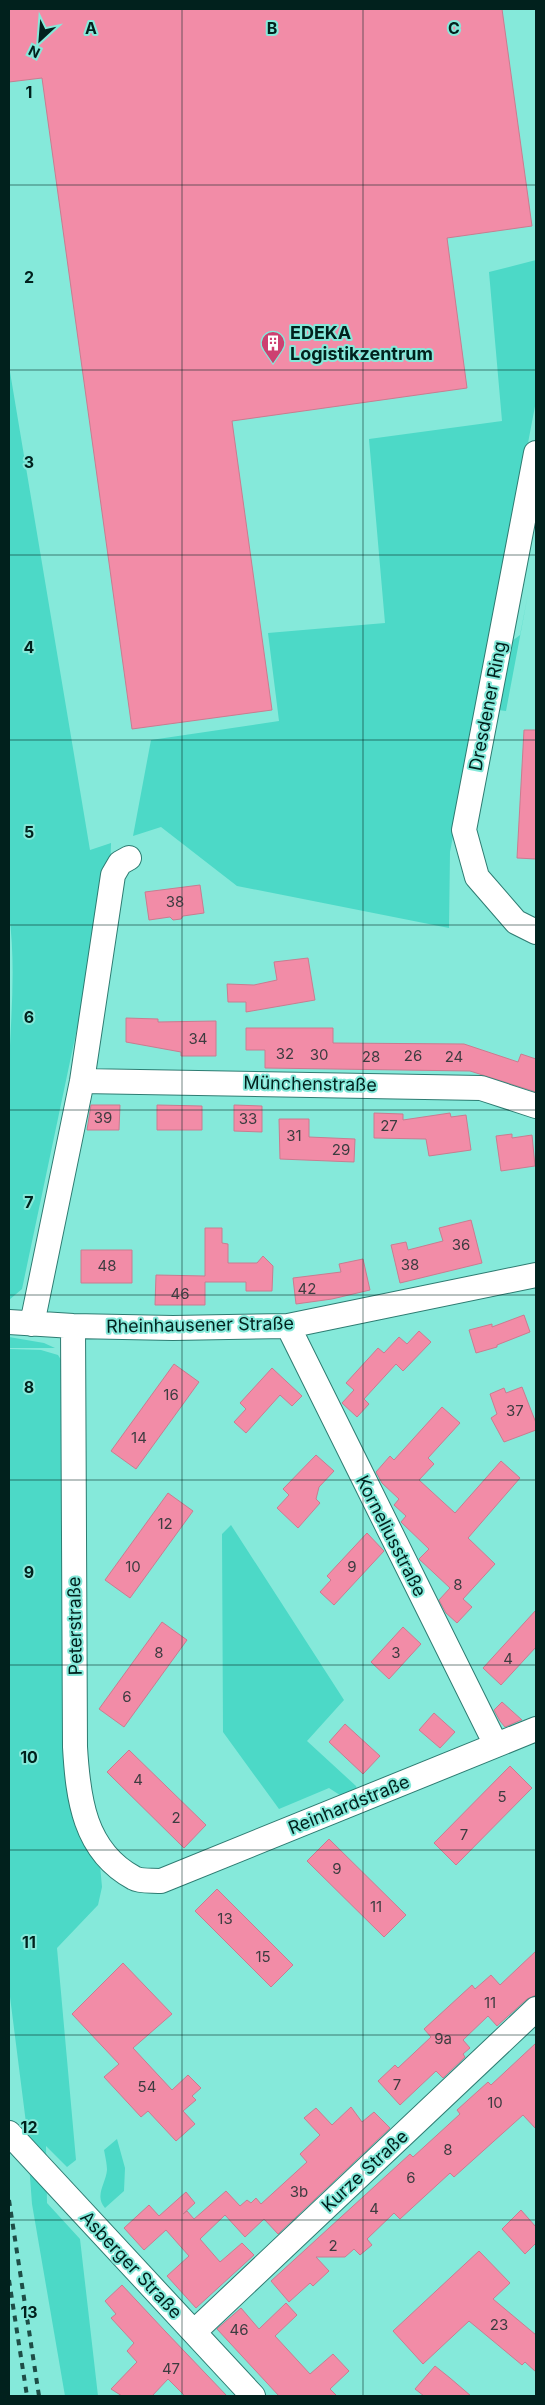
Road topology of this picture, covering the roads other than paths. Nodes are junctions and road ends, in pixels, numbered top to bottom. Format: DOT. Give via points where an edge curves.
graph roads {
  1 [pos="536,453"];
  2 [pos="129,858"];
  3 [pos="536,932"];
  4 [pos="82,1081"];
  5 [pos="536,1106"];
  6 [pos="536,1275"];
  7 [pos="20,1323"];
  8 [pos="73,1326"];
  9 [pos="288,1326"];
  10 [pos="536,1729"];
  11 [pos="496,1745"];
  12 [pos="161,1881"];
  13 [pos="536,2010"];
  14 [pos="9,2133"];
  15 [pos="194,2332"];
  16 [pos="253,2396"];
  1 -- 3 [label="street, Dresdener Ring" via="464,830 477,877 516,922"];
  2 -- 4 [label="street" via="120,863 113,875"];
  4 -- 5 [label="street, Münchenstraße" via="481,1088"];
  4 -- 7 [label="street"];
  6 -- 9 [label="street, Rheinhausener Straße"];
  7 -- 8 [label="street, Rheinhausener Straße"];
  8 -- 9 [label="street, Rheinhausener Straße"];
  8 -- 12 [label="street, Peterstraße" via="74,1747 82,1812 103,1853 135,1879"];
  9 -- 11 [label="street, Korneliusstraße"];
  10 -- 11 [label="street, Reinhardstraße"];
  11 -- 12 [label="street, Reinhardstraße"];
  13 -- 15 [label="street, Kurze Straße"];
  14 -- 15 [label="street, Asberger Straße"];
  15 -- 16 [label="street, Asberger Straße"];
}
